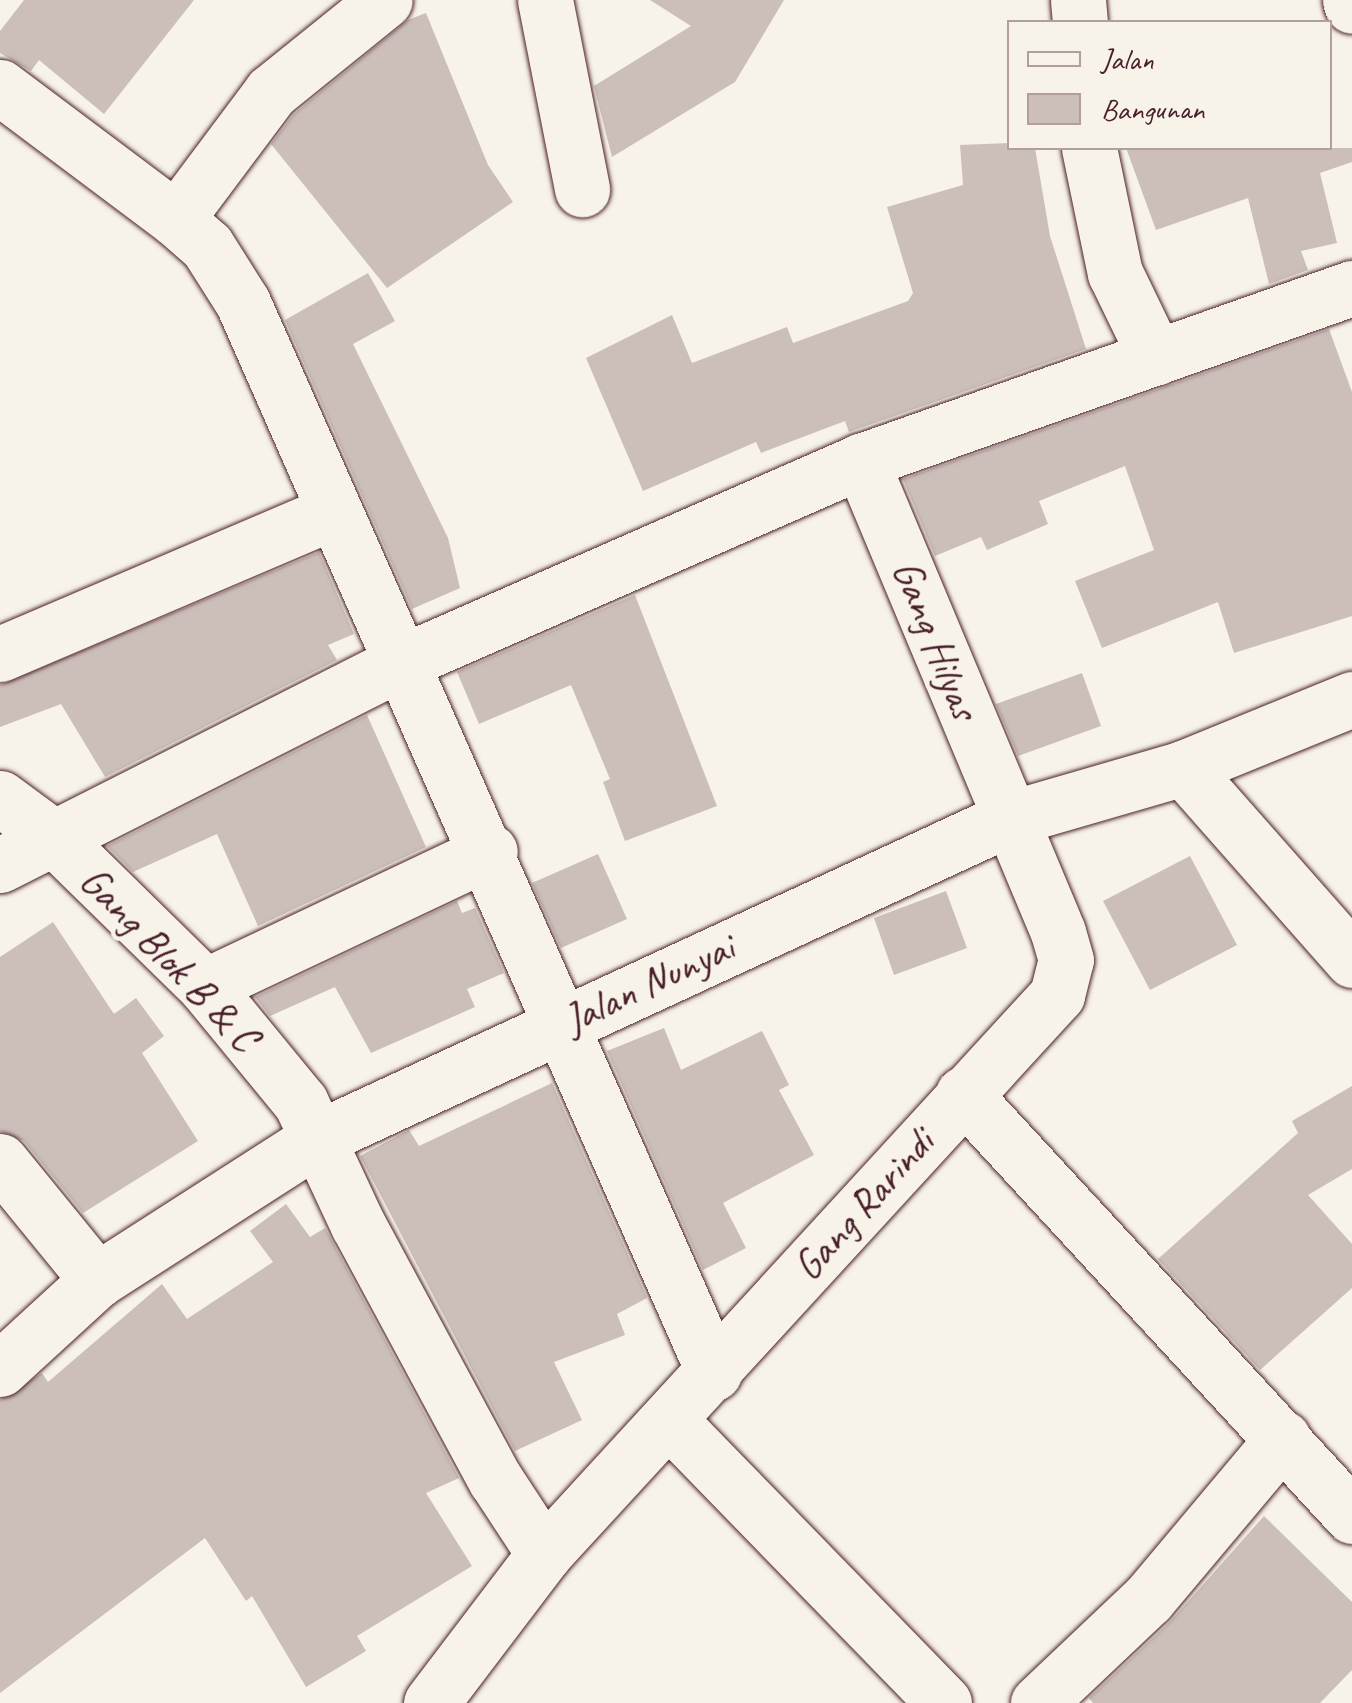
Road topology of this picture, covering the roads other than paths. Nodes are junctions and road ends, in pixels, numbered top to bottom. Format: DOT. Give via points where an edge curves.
graph roads {
  1 [pos="385,0"];
  2 [pos="544,0"];
  3 [pos="0,87"];
  4 [pos="1090,150"];
  5 [pos="582,189"];
  6 [pos="176,219"];
  7 [pos="1352,288"];
  8 [pos="1156,358"];
  9 [pos="861,461"];
  10 [pos="333,512"];
  11 [pos="0,654"];
  12 [pos="402,662"];
  13 [pos="1352,699"];
  14 [pos="1184,768"];
  15 [pos="0,798"];
  16 [pos="1008,820"];
  17 [pos="53,838"];
  18 [pos="490,852"];
  19 [pos="0,864"];
  20 [pos="1352,960"];
  21 [pos="205,986"];
  22 [pos="565,1022"];
  23 [pos="963,1094"];
  24 [pos="320,1137"];
  25 [pos="0,1160"];
  26 [pos="97,1280"];
  27 [pos="0,1369"];
  28 [pos="714,1373"];
  29 [pos="670,1421"];
  30 [pos="1283,1438"];
  31 [pos="1352,1516"];
  32 [pos="544,1554"];
  33 [pos="431,1703"];
  34 [pos="944,1703"];
  35 [pos="1038,1703"];
  1 -- 6 [label="street" via="271,92"];
  2 -- 5 [label="street"];
  3 -- 6 [label="street"];
  4 -- 8 [label="street" via="1115,273"];
  6 -- 10 [label="street" via="207,246 243,303"];
  7 -- 8 [label="street"];
  8 -- 9 [label="street"];
  9 -- 12 [label="street"];
  9 -- 16 [label="street, Gang Hilyas"];
  10 -- 11 [label="street"];
  10 -- 12 [label="street"];
  12 -- 17 [label="street"];
  12 -- 18 [label="street"];
  13 -- 14 [label="street, Jalan Nunyai"];
  14 -- 16 [label="street, Jalan Nunyai"];
  14 -- 20 [label="street"];
  15 -- 17 [label="street, Gang Blok B & C"];
  16 -- 22 [label="street, Jalan Nunyai"];
  16 -- 23 [label="street, Gang Rarindi" via="1066,960 1056,995"];
  17 -- 19 [label="street"];
  17 -- 21 [label="street, Gang Blok B & C"];
  18 -- 21 [label="street"];
  18 -- 22 [label="street"];
  21 -- 24 [label="street, Gang Blok B & C"];
  22 -- 24 [label="street, Jalan Nunyai"];
  22 -- 28 [label="street" via="638,1210"];
  23 -- 28 [label="street, Gang Rarindi"];
  23 -- 30 [label="street"];
  24 -- 26 [label="street, Jalan Nunyai"];
  24 -- 32 [label="street, Gang Blok B & C" via="358,1226 495,1479"];
  25 -- 26 [label="street"];
  26 -- 27 [label="street, Jalan Nunyai"];
  28 -- 29 [label="street, Gang Rarindi"];
  29 -- 32 [label="street, Gang Rarindi"];
  29 -- 34 [label="street"];
  30 -- 31 [label="street"];
  30 -- 35 [label="street" via="1148,1599"];
  32 -- 33 [label="street, Gang Rarindi"];
}
